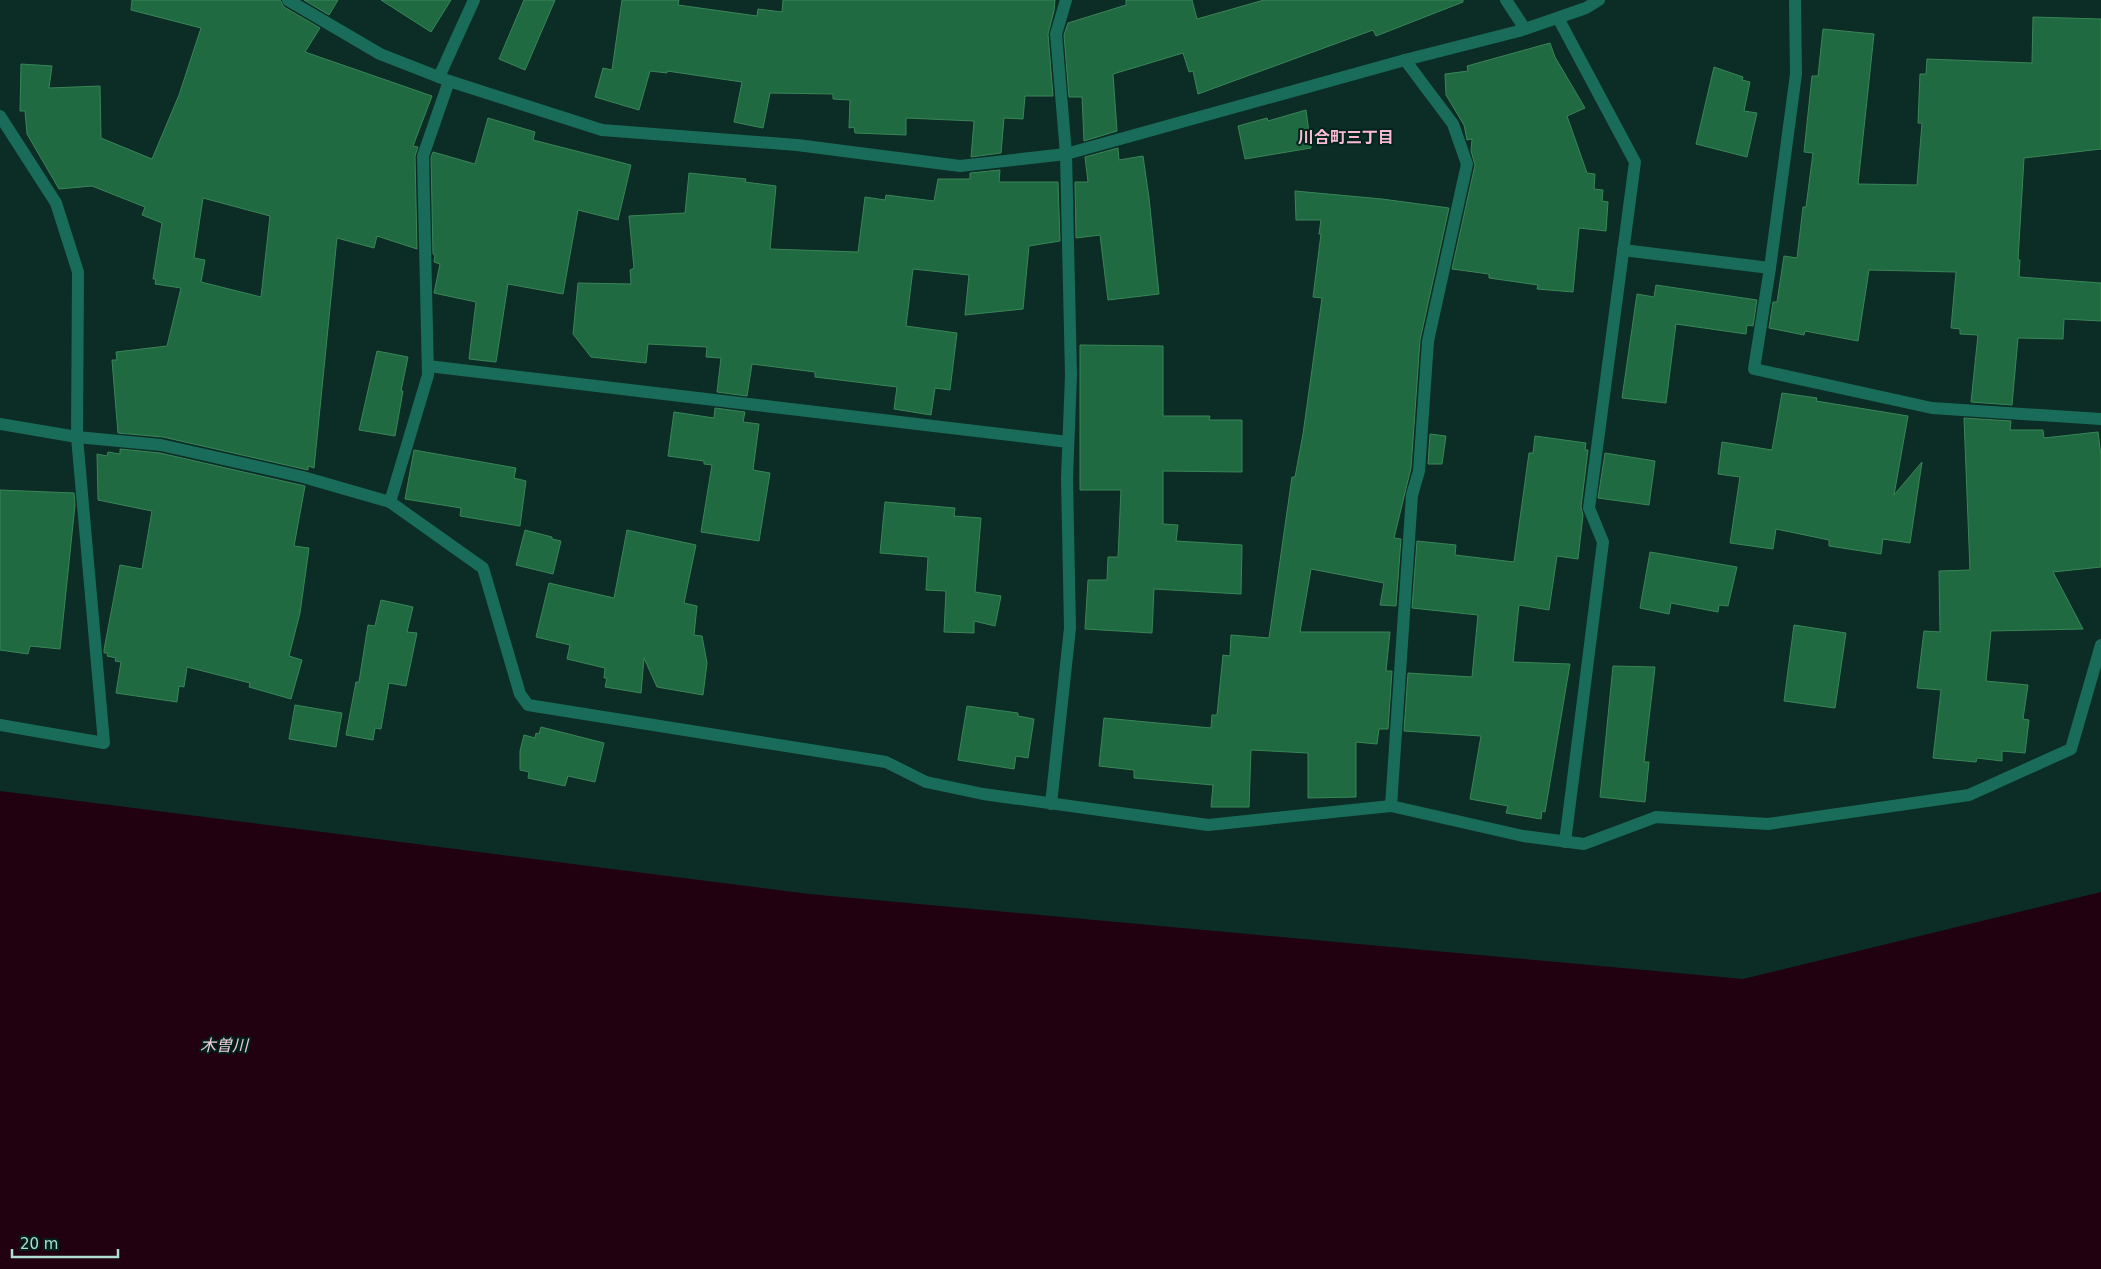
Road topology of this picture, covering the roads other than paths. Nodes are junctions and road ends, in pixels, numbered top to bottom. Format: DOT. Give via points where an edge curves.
graph roads {
  1 [pos="288,0"];
  2 [pos="474,0"];
  3 [pos="1066,0"];
  4 [pos="1506,0"];
  5 [pos="1599,0"];
  6 [pos="1795,0"];
  7 [pos="1558,18"];
  8 [pos="1525,30"];
  9 [pos="1405,60"];
  10 [pos="444,79"];
  11 [pos="0,116"];
  12 [pos="1066,154"];
  13 [pos="1623,250"];
  14 [pos="1770,268"];
  15 [pos="428,366"];
  16 [pos="2101,419"];
  17 [pos="0,424"];
  18 [pos="77,437"];
  19 [pos="1068,442"];
  20 [pos="390,502"];
  21 [pos="2101,645"];
  22 [pos="0,725"];
  23 [pos="1051,804"];
  24 [pos="1391,806"];
  25 [pos="1565,842"];
  1 -- 10 [label="street" via="380,54"];
  2 -- 10 [label="street"];
  3 -- 12 [label="street" via="1056,34"];
  4 -- 8 [label="street"];
  5 -- 7 [label="street"];
  6 -- 14 [label="street" via="1796,74"];
  7 -- 8 [label="street"];
  7 -- 13 [label="street" via="1635,162"];
  8 -- 9 [label="street"];
  9 -- 12 [label="street"];
  9 -- 24 [label="street" via="1454,124 1467,164 1428,341 1419,471 1412,495"];
  10 -- 12 [label="street" via="602,130 797,145 960,166"];
  10 -- 15 [label="street" via="423,156"];
  11 -- 18 [label="street" via="56,202 78,272"];
  12 -- 19 [label="street" via="1071,375"];
  13 -- 14 [label="street"];
  13 -- 25 [label="street" via="1589,508 1603,542"];
  14 -- 16 [label="street" via="1754,369 1932,408"];
  15 -- 19 [label="street"];
  15 -- 20 [label="street"];
  17 -- 18 [label="street"];
  18 -- 20 [label="street" via="161,445 304,477"];
  18 -- 22 [label="street" via="104,743"];
  19 -- 23 [label="street" via="1070,628"];
  20 -- 23 [label="street" via="483,568 520,694 528,705 886,762 926,782"];
  21 -- 25 [label="street" via="2071,749 1969,795 1768,824 1656,817 1584,844"];
  23 -- 24 [label="street" via="1208,825"];
  24 -- 25 [label="street" via="1523,836"];
}
